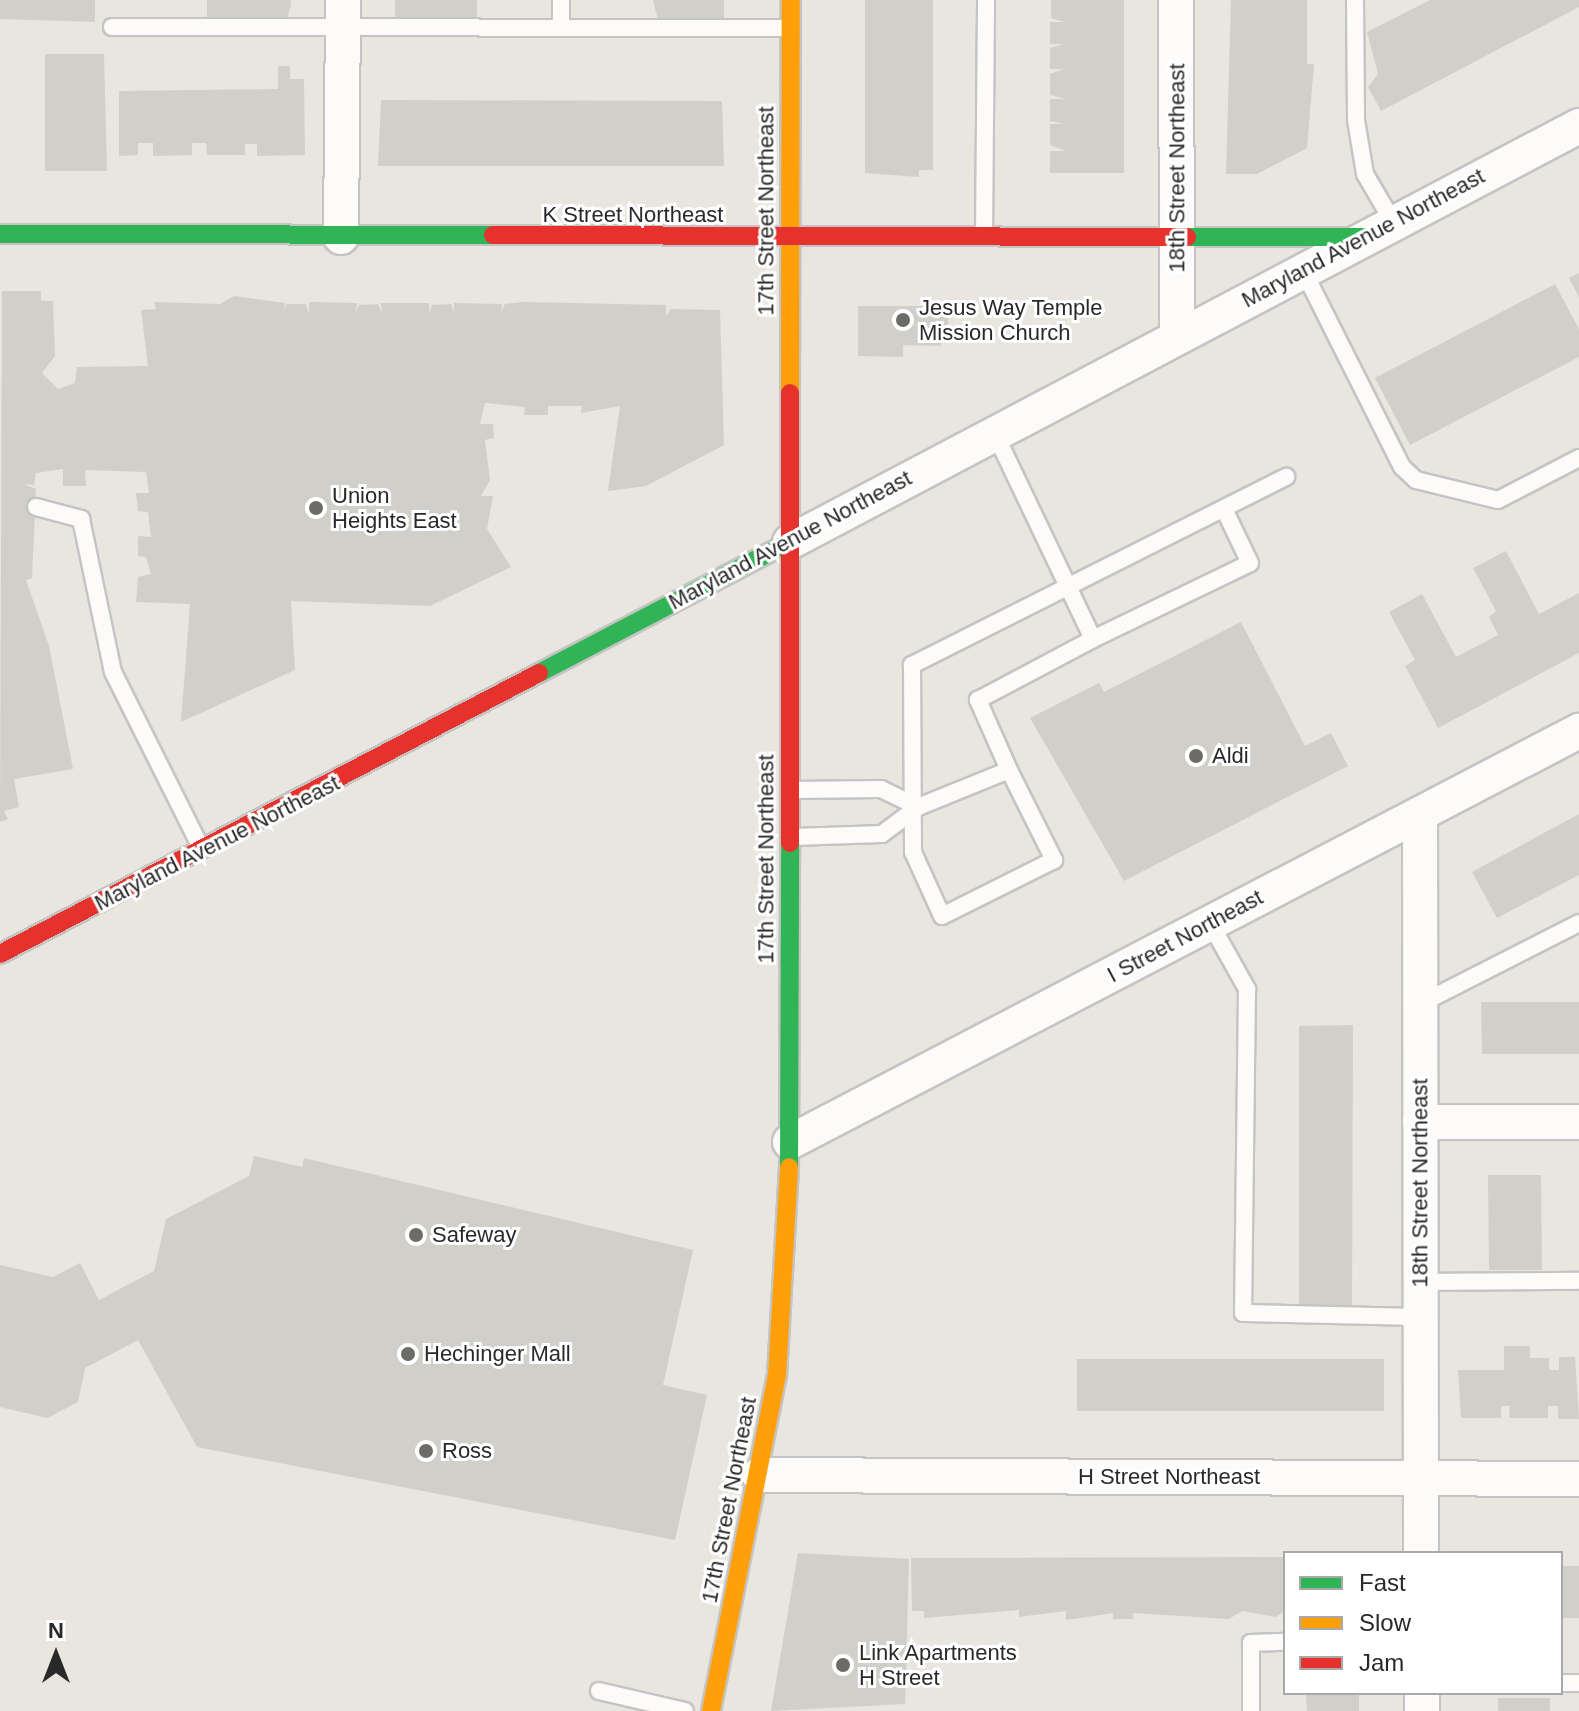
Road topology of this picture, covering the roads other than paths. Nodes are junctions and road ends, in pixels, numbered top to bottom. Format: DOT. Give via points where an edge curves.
graph roads {
  1 [pos="561,0"];
  2 [pos="791,0"];
  3 [pos="986,0"];
  4 [pos="1176,0"];
  5 [pos="1355,0"];
  6 [pos="343,14"];
  7 [pos="112,27"];
  8 [pos="561,28"];
  9 [pos="791,28"];
  10 [pos="1579,126"];
  11 [pos="1393,222"];
  12 [pos="0,234"];
  13 [pos="341,237"];
  14 [pos="1363,237"];
  15 [pos="1177,238"];
  16 [pos="984,239"];
  17 [pos="790,240"];
  18 [pos="1303,270"];
  19 [pos="1177,335"];
  20 [pos="994,430"];
  21 [pos="1579,458"];
  22 [pos="1286,477"];
  23 [pos="36,507"];
  24 [pos="1224,509"];
  25 [pos="790,542"];
  26 [pos="1067,584"];
  27 [pos="1093,639"];
  28 [pos="1579,731"];
  29 [pos="1009,770"];
  30 [pos="790,790"];
  31 [pos="918,807"];
  32 [pos="1420,814"];
  33 [pos="790,838"];
  34 [pos="203,851"];
  35 [pos="1210,923"];
  36 [pos="1579,923"];
  37 [pos="0,954"];
  38 [pos="1420,1004"];
  39 [pos="1420,1122"];
  40 [pos="1579,1122"];
  41 [pos="790,1142"];
  42 [pos="1579,1281"];
  43 [pos="1420,1282"];
  44 [pos="1421,1317"];
  45 [pos="759,1475"];
  46 [pos="1421,1479"];
  47 [pos="1579,1479"];
  48 [pos="1421,1551"];
  49 [pos="1283,1642"];
  50 [pos="599,1691"];
  51 [pos="685,1711"];
  52 [pos="711,1711"];
  53 [pos="1251,1711"];
  1 -- 8 [label="lane"];
  2 -- 9 [label="street, 17th Street Northeast"];
  3 -- 16 [label="lane"];
  4 -- 15 [label="street, 18th Street Northeast"];
  5 -- 11 [label="lane" via="1356,120 1365,174"];
  6 -- 7 [label="lane"];
  6 -- 8 [label="lane"];
  6 -- 13 [label="street"];
  8 -- 9 [label="lane"];
  9 -- 17 [label="street, 17th Street Northeast"];
  10 -- 11 [label="street, Maryland Avenue Northeast"];
  11 -- 14 [label="street, Maryland Avenue Northeast"];
  12 -- 13 [label="street, K Street Northeast"];
  13 -- 17 [label="street, K Street Northeast"];
  14 -- 15 [label="street, K Street Northeast"];
  14 -- 18 [label="street, Maryland Avenue Northeast"];
  15 -- 16 [label="street, K Street Northeast"];
  15 -- 19 [label="street, 18th Street Northeast"];
  16 -- 17 [label="street, K Street Northeast"];
  17 -- 25 [label="street, 17th Street Northeast"];
  18 -- 19 [label="street, Maryland Avenue Northeast"];
  18 -- 21 [label="lane" via="1402,467 1416,480 1498,500"];
  19 -- 20 [label="street, Maryland Avenue Northeast"];
  20 -- 25 [label="street, Maryland Avenue Northeast"];
  20 -- 26 [label="lane"];
  22 -- 24 [label="lane"];
  23 -- 34 [label="lane" via="81,519 113,672"];
  24 -- 26 [label="lane"];
  24 -- 27 [label="lane" via="1250,563"];
  25 -- 30 [label="street, 17th Street Northeast"];
  25 -- 34 [label="street, Maryland Avenue Northeast"];
  26 -- 27 [label="lane"];
  26 -- 31 [label="lane" via="912,665"];
  27 -- 29 [label="lane" via="978,700"];
  28 -- 32 [label="street, I Street Northeast"];
  29 -- 31 [label="lane"];
  29 -- 31 [label="lane" via="1054,860 942,916 913,852"];
  30 -- 31 [label="lane" via="881,789"];
  30 -- 33 [label="street, 17th Street Northeast"];
  31 -- 33 [label="lane" via="882,834"];
  32 -- 35 [label="street, I Street Northeast"];
  32 -- 38 [label="street, 18th Street Northeast"];
  33 -- 41 [label="street, 17th Street Northeast"];
  34 -- 37 [label="street, Maryland Avenue Northeast"];
  35 -- 41 [label="street, I Street Northeast"];
  35 -- 44 [label="lane" via="1247,989 1243,1313"];
  36 -- 38 [label="lane"];
  38 -- 39 [label="street, 18th Street Northeast"];
  39 -- 40 [label="street"];
  39 -- 43 [label="street, 18th Street Northeast"];
  41 -- 45 [label="street, 17th Street Northeast" via="784,1320"];
  42 -- 43 [label="lane"];
  43 -- 44 [label="street, 18th Street Northeast"];
  44 -- 46 [label="street, 18th Street Northeast"];
  45 -- 46 [label="street, H Street Northeast"];
  45 -- 52 [label="street, 17th Street Northeast"];
  46 -- 47 [label="street, H Street Northeast"];
  46 -- 48 [label="street, 18th Street Northeast"];
  49 -- 53 [label="lane" via="1251,1643"];
  50 -- 51 [label="lane"];
}
